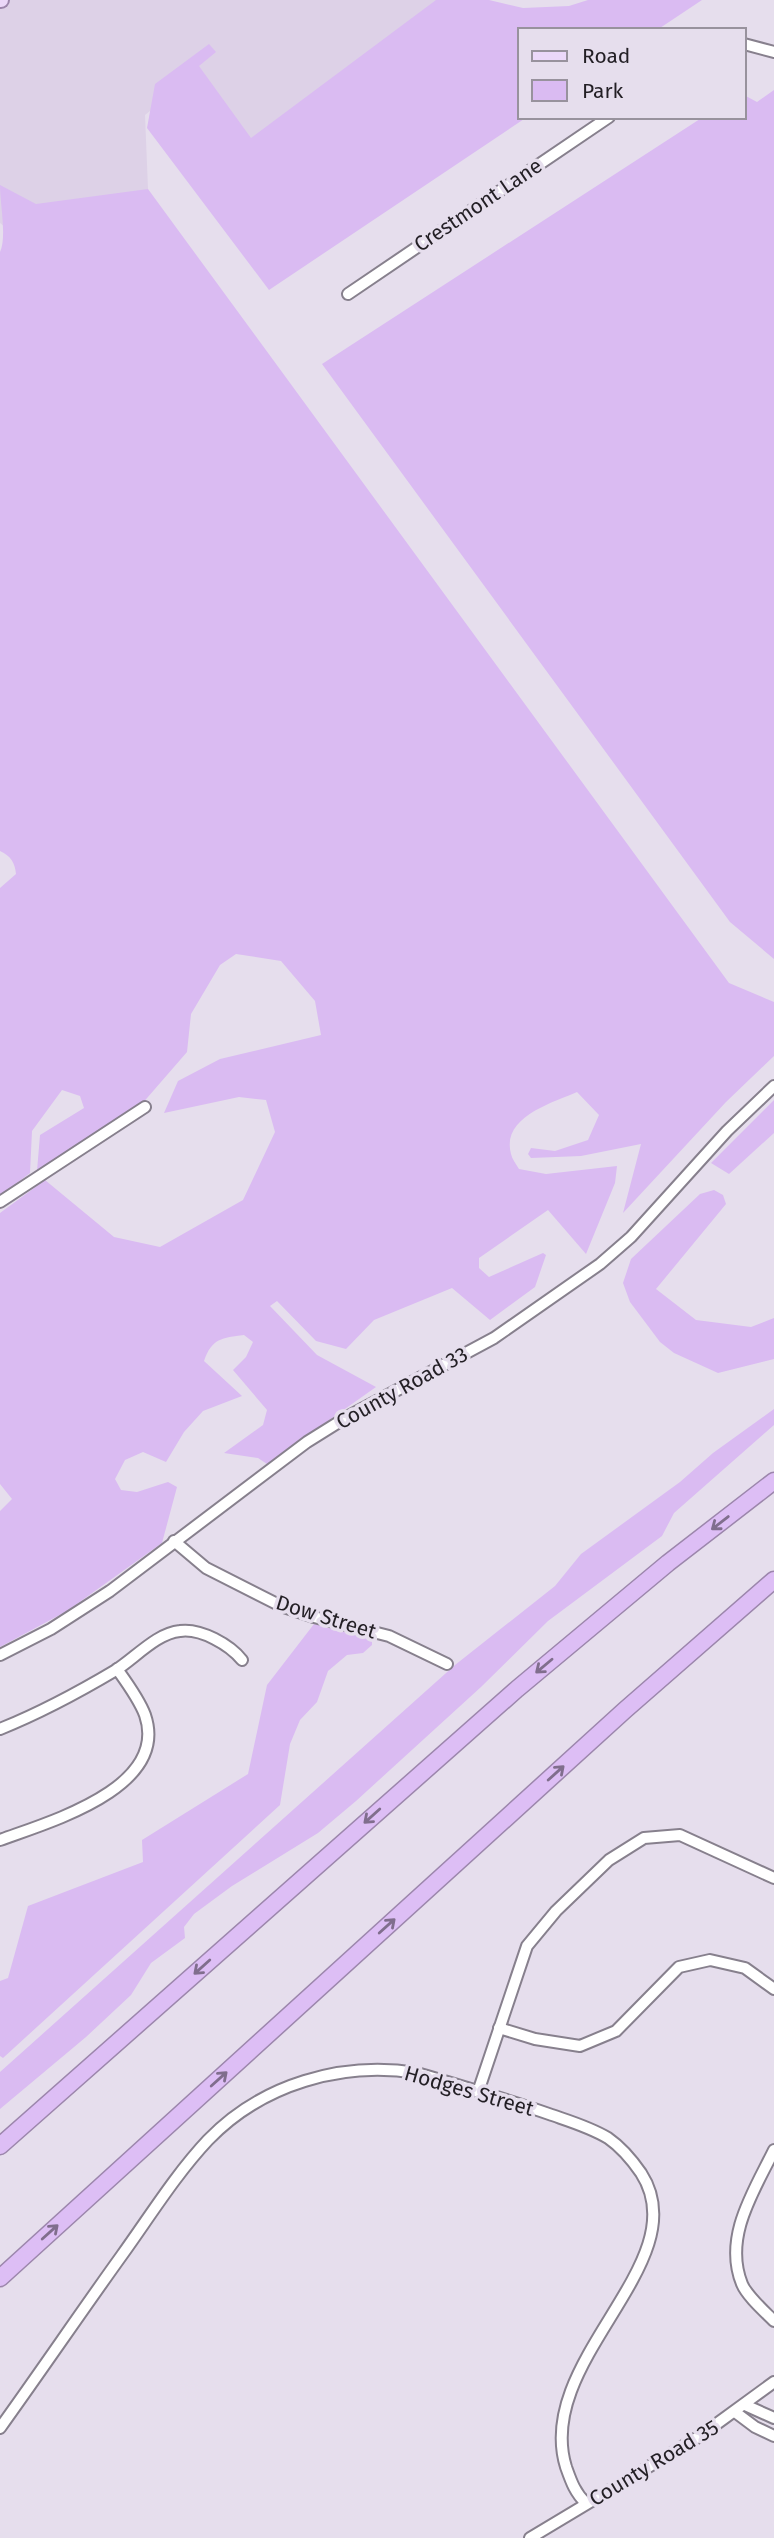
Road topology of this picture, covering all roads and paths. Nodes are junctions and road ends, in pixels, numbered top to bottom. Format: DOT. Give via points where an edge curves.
graph roads {
  1 [pos="746,45"];
  2 [pos="774,52"];
  3 [pos="606,119"];
  4 [pos="348,294"];
  5 [pos="774,1086"];
  6 [pos="145,1107"];
  7 [pos="0,1202"];
  8 [pos="774,1481"];
  9 [pos="174,1541"];
  10 [pos="774,1580"];
  11 [pos="0,1655"];
  12 [pos="242,1660"];
  13 [pos="447,1664"];
  14 [pos="117,1669"];
  15 [pos="0,1729"];
  16 [pos="0,1840"];
  17 [pos="774,1878"];
  18 [pos="774,1989"];
  19 [pos="499,2028"];
  20 [pos="478,2092"];
  21 [pos="0,2146"];
  22 [pos="774,2150"];
  23 [pos="0,2278"];
  24 [pos="774,2321"];
  25 [pos="774,2382"];
  26 [pos="740,2409"];
  27 [pos="774,2418"];
  28 [pos="0,2428"];
  29 [pos="774,2436"];
  30 [pos="586,2503"];
  31 [pos="530,2538"];
  1 -- 2 [label="street"];
  3 -- 4 [label="street, Crestmont Lane"];
  5 -- 9 [label="street, County Road 33" via="600,1264 494,1338 307,1442"];
  6 -- 7 [label="street"];
  8 -- 21 [label="highway, one-way" via="517,1689"];
  9 -- 11 [label="street, County Road 33" via="83,1609"];
  9 -- 13 [label="street, Dow Street" via="215,1573 281,1606 389,1636"];
  23 -- 10 [label="highway, one-way"];
  12 -- 14 [label="street" via="218,1642 183,1630 161,1638"];
  14 -- 15 [label="street"];
  14 -- 16 [label="street" via="147,1724 138,1768 102,1796"];
  17 -- 19 [label="street" via="680,1835 644,1838 609,1860 527,1946"];
  18 -- 19 [label="street" via="746,1968 710,1960 679,1967 617,2031 580,2046"];
  19 -- 20 [label="street"];
  20 -- 28 [label="street, Hodges Street" via="417,2073 355,2070 288,2087 244,2110 185,2166"];
  20 -- 30 [label="street, Hodges Street" via="608,2138 637,2167 652,2197 646,2253 581,2367 565,2410 564,2460 578,2496"];
  22 -- 24 [label="street" via="740,2221 734,2252 742,2286"];
  25 -- 26 [label="street, County Road 35"];
  26 -- 27 [label="street"];
  26 -- 29 [label="street" via="755,2427"];
  26 -- 30 [label="street, County Road 35"];
  30 -- 31 [label="street, County Road 35"];
}
